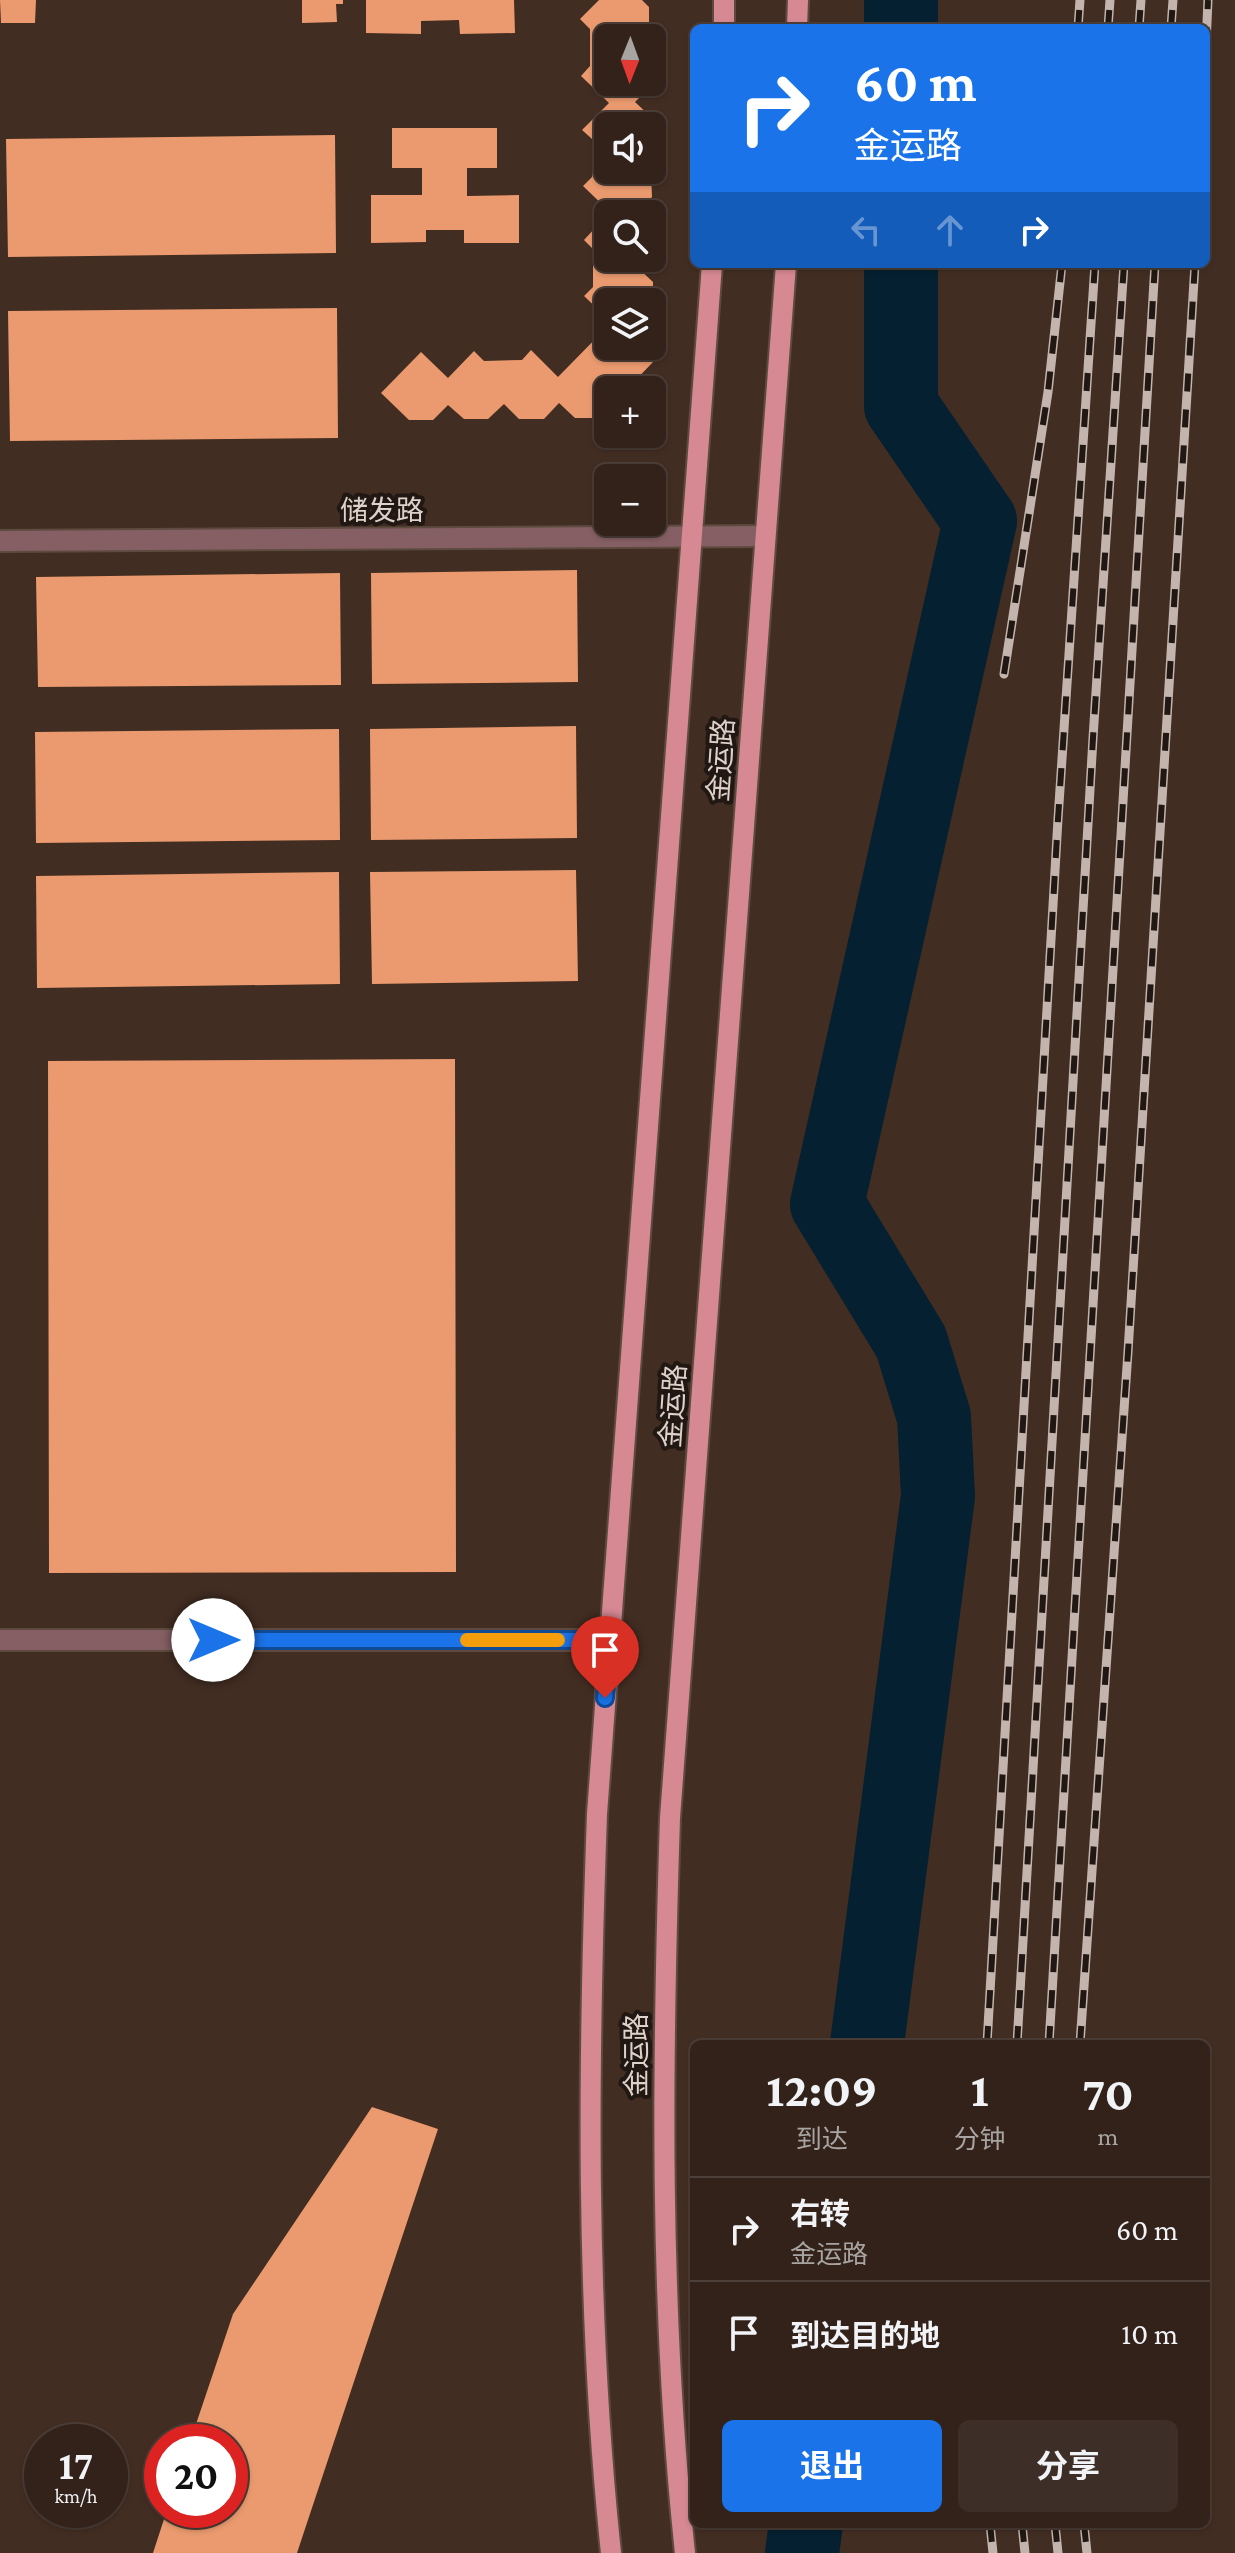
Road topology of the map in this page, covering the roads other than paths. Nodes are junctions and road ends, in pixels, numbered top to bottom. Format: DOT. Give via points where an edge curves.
graph roads {
  1 [pos="724,0"];
  2 [pos="798,0"];
  3 [pos="724,24"];
  4 [pos="797,24"];
  5 [pos="712,268"];
  6 [pos="786,268"];
  7 [pos="691,536"];
  8 [pos="765,536"];
  9 [pos="0,541"];
  10 [pos="0,1640"];
  11 [pos="610,1640"];
  12 [pos="611,2553"];
  13 [pos="685,2553"];
  1 -- 3 [label="main road"];
  2 -- 4 [label="main road"];
  5 -- 7 [label="main road, 金运路"];
  6 -- 8 [label="main road, 金运路"];
  7 -- 8 [label="street, 储发路"];
  7 -- 9 [label="street, 储发路"];
  7 -- 11 [label="main road, 金运路"];
  8 -- 13 [label="main road, 金运路" via="670,1833 664,2178"];
  10 -- 11 [label="street"];
  11 -- 12 [label="main road, 金运路" via="597,1814 590,2027 597,2362"];
}
